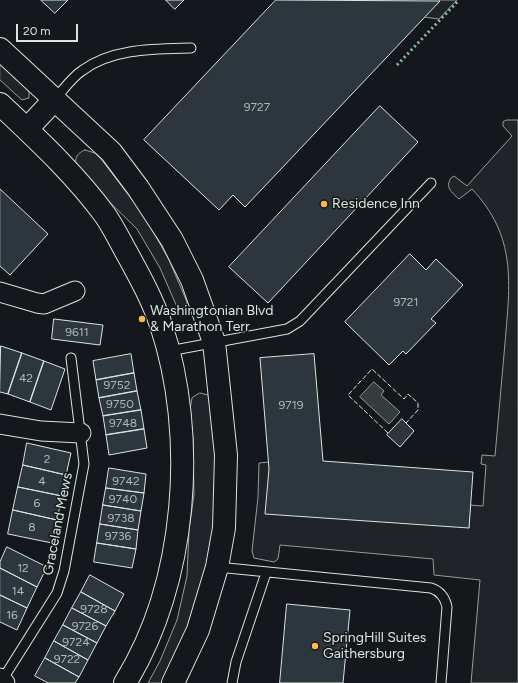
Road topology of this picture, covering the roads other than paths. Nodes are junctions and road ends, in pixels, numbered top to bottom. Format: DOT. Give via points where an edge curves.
graph roads {
  1 [pos="191,48"];
  2 [pos="0,49"];
  3 [pos="56,99"];
  4 [pos="0,104"];
  5 [pos="27,129"];
  6 [pos="431,183"];
  7 [pos="75,291"];
  8 [pos="0,292"];
  9 [pos="214,342"];
  10 [pos="169,351"];
  11 [pos="71,358"];
  12 [pos="0,424"];
  13 [pos="81,433"];
  14 [pos="217,568"];
  15 [pos="266,573"];
  16 [pos="2,681"];
  17 [pos="125,683"];
  18 [pos="173,683"];
  19 [pos="232,683"];
  20 [pos="441,683"];
  1 -- 3 [label="lane" via="124,53 96,62 82,70"];
  2 -- 3 [label="street"];
  3 -- 5 [label="street"];
  3 -- 9 [label="street" via="111,152 164,227 192,280"];
  4 -- 5 [label="street"];
  5 -- 10 [label="street" via="105,215 151,300"];
  6 -- 9 [label="lane" via="300,321 287,329"];
  7 -- 8 [label="street" via="44,304"];
  9 -- 10 [label="lane"];
  9 -- 14 [label="street" via="226,455 224,528"];
  10 -- 17 [label="street" via="181,431 180,513 171,568 153,626"];
  11 -- 13 [label="lane, Graceland Mews"];
  12 -- 13 [label="street" via="41,431"];
  13 -- 16 [label="lane, Graceland Mews" via="84,464 62,582"];
  14 -- 15 [label="lane"];
  14 -- 18 [label="street" via="198,630"];
  15 -- 19 [label="lane" via="236,662"];
  15 -- 20 [label="lane" via="436,590 446,600 447,607"];
}
